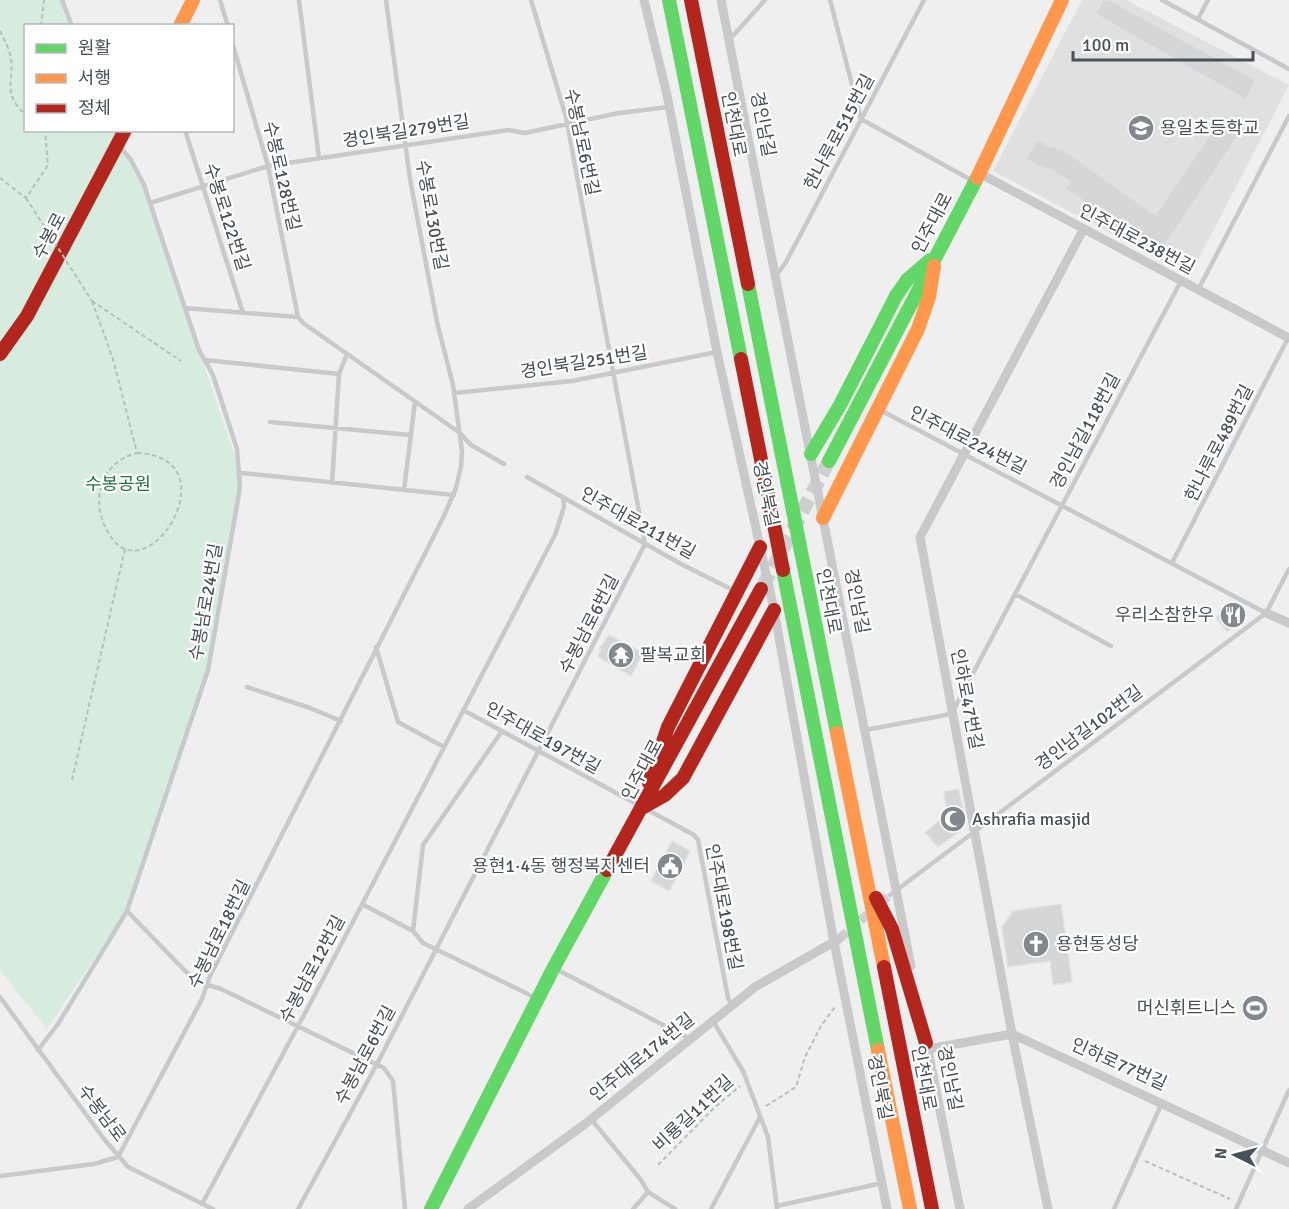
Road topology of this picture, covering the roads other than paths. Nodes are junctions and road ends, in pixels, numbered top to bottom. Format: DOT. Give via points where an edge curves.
graph roads {
  1 [pos="62,0"];
  2 [pos="194,0"];
  3 [pos="220,0"];
  4 [pos="299,0"];
  5 [pos="386,0"];
  6 [pos="531,0"];
  7 [pos="644,0"];
  8 [pos="669,0"];
  9 [pos="691,0"];
  10 [pos="721,0"];
  11 [pos="765,0"];
  12 [pos="830,0"];
  13 [pos="924,0"];
  14 [pos="1062,0"];
  15 [pos="1162,0"];
  16 [pos="1208,0"];
  17 [pos="1198,20"];
  18 [pos="71,24"];
  19 [pos="181,24"];
  20 [pos="227,24"];
  21 [pos="730,39"];
  22 [pos="234,49"];
  23 [pos="1289,69"];
  24 [pos="669,107"];
  25 [pos="1289,116"];
  26 [pos="861,119"];
  27 [pos="567,124"];
  28 [pos="124,132"];
  29 [pos="186,132"];
  30 [pos="118,144"];
  31 [pos="406,145"];
  32 [pos="319,158"];
  33 [pos="268,166"];
  34 [pos="977,178"];
  35 [pos="203,187"];
  36 [pos="150,203"];
  37 [pos="1083,230"];
  38 [pos="936,255"];
  39 [pos="776,276"];
  40 [pos="1181,281"];
  41 [pos="1198,290"];
  42 [pos="185,308"];
  43 [pos="243,312"];
  44 [pos="298,317"];
  45 [pos="1287,336"];
  46 [pos="717,352"];
  47 [pos="0,354"];
  48 [pos="347,354"];
  49 [pos="205,360"];
  50 [pos="614,373"];
  51 [pos="339,374"];
  52 [pos="454,393"];
  53 [pos="415,402"];
  54 [pos="879,409"];
  55 [pos="270,422"];
  56 [pos="336,428"];
  57 [pos="460,433"];
  58 [pos="410,435"];
  59 [pos="964,453"];
  60 [pos="811,454"];
  61 [pos="829,461"];
  62 [pos="504,464"];
  63 [pos="241,473"];
  64 [pos="527,477"];
  65 [pos="332,483"];
  66 [pos="404,490"];
  67 [pos="454,495"];
  68 [pos="563,497"];
  69 [pos="1062,504"];
  70 [pos="824,518"];
  71 [pos="645,544"];
  72 [pos="760,547"];
  73 [pos="1172,563"];
  74 [pos="1289,569"];
  75 [pos="761,589"];
  76 [pos="736,592"];
  77 [pos="1015,594"];
  78 [pos="774,610"];
  79 [pos="1266,613"];
  80 [pos="1289,623"];
  81 [pos="1111,645"];
  82 [pos="376,647"];
  83 [pos="247,687"];
  84 [pos="463,710"];
  85 [pos="953,711"];
  86 [pos="341,721"];
  87 [pos="865,730"];
  88 [pos="502,731"];
  89 [pos="444,747"];
  90 [pos="539,751"];
  91 [pos="642,808"];
  92 [pos="975,830"];
  93 [pos="866,881"];
  94 [pos="893,892"];
  95 [pos="362,904"];
  96 [pos="127,911"];
  97 [pos="413,931"];
  98 [pos="837,940"];
  99 [pos="436,949"];
  100 [pos="554,968"];
  101 [pos="207,985"];
  102 [pos="0,997"];
  103 [pos="538,999"];
  104 [pos="732,1005"];
  105 [pos="713,1021"];
  106 [pos="297,1027"];
  107 [pos="1012,1034"];
  108 [pos="690,1039"];
  109 [pos="927,1046"];
  110 [pos="38,1050"];
  111 [pos="377,1064"];
  112 [pos="1289,1090"];
  113 [pos="1162,1102"];
  114 [pos="760,1117"];
  115 [pos="591,1119"];
  116 [pos="1262,1149"];
  117 [pos="118,1157"];
  118 [pos="1289,1163"];
  119 [pos="0,1176"];
  120 [pos="882,1183"];
  121 [pos="648,1192"];
  122 [pos="202,1204"];
  123 [pos="777,1208"];
  124 [pos="213,1209"];
  125 [pos="298,1209"];
  126 [pos="405,1209"];
  127 [pos="431,1209"];
  128 [pos="468,1209"];
  129 [pos="633,1209"];
  130 [pos="675,1209"];
  131 [pos="711,1209"];
  132 [pos="887,1209"];
  133 [pos="910,1209"];
  134 [pos="932,1209"];
  135 [pos="960,1209"];
  136 [pos="1048,1209"];
  137 [pos="1114,1209"];
  138 [pos="1236,1209"];
  1 -- 18 [label="lane"];
  2 -- 19 [label="main road"];
  3 -- 20 [label="lane"];
  4 -- 32 [label="lane"];
  5 -- 31 [label="lane, 수봉로130번길"];
  6 -- 27 [label="lane, 수봉남로6번길"];
  7 -- 24 [label="street, 경인북길"];
  8 -- 133 [label="main road"];
  9 -- 93 [label="main road, 인천대로"];
  10 -- 21 [label="street, 경인남길"];
  11 -- 21 [label="lane"];
  12 -- 26 [label="lane"];
  13 -- 26 [label="lane, 한나루로515번길"];
  14 -- 34 [label="main road, 인주대로"];
  15 -- 17 [label="lane"];
  16 -- 17 [label="lane"];
  17 -- 23 [label="lane"];
  21 -- 39 [label="street, 경인남길"];
  22 -- 33 [label="lane, 수봉로128번길"];
  24 -- 27 [label="lane, 경인북길279번길"];
  24 -- 46 [label="street, 경인북길"];
  25 -- 41 [label="lane"];
  26 -- 34 [label="lane"];
  26 -- 39 [label="lane, 한나루로515번길"];
  27 -- 31 [label="lane, 경인북길279번길" via="525,133 509,130"];
  27 -- 50 [label="lane, 수봉남로6번길"];
  28 -- 30 [label="main road, 수봉로"];
  29 -- 35 [label="lane, 수봉로122번길"];
  30 -- 36 [label="lane, 수봉남로24번길" via="131,160"];
  30 -- 47 [label="main road, 수봉로" via="27,316"];
  31 -- 32 [label="lane, 경인북길279번길"];
  31 -- 52 [label="lane, 수봉로130번길" via="419,230"];
  32 -- 33 [label="lane, 경인북길279번길"];
  33 -- 35 [label="lane, 경인북길279번길"];
  33 -- 44 [label="lane, 수봉로128번길"];
  34 -- 37 [label="street, 인주대로238번길"];
  34 -- 38 [label="main road, 인주대로"];
  35 -- 36 [label="lane, 경인북길279번길"];
  35 -- 43 [label="lane, 수봉로122번길"];
  36 -- 42 [label="lane, 수봉남로24번길"];
  37 -- 40 [label="street, 인주대로238번길"];
  37 -- 59 [label="street, 인하로47번길"];
  38 -- 54 [label="main road" via="929,297 918,329"];
  38 -- 60 [label="main road" via="907,280 896,296"];
  38 -- 61 [label="main road, 인주대로"];
  39 -- 60 [label="street, 경인남길"];
  40 -- 41 [label="street, 인주대로238번길"];
  40 -- 69 [label="lane, 경인남길118번길"];
  41 -- 45 [label="street, 인주대로238번길"];
  42 -- 43 [label="lane"];
  42 -- 49 [label="lane, 수봉남로24번길"];
  43 -- 44 [label="lane"];
  44 -- 48 [label="lane"];
  45 -- 73 [label="lane, 한나루로489번길"];
  46 -- 50 [label="lane, 경인북길251번길"];
  46 -- 72 [label="street, 경인북길"];
  48 -- 51 [label="lane"];
  48 -- 53 [label="lane"];
  49 -- 51 [label="lane"];
  49 -- 63 [label="lane, 수봉남로24번길" via="237,449"];
  50 -- 52 [label="lane, 경인북길251번길"];
  50 -- 71 [label="lane, 수봉남로6번길"];
  51 -- 56 [label="lane"];
  52 -- 57 [label="lane, 수봉로130번길"];
  53 -- 57 [label="lane"];
  53 -- 58 [label="lane"];
  54 -- 59 [label="lane, 인주대로224번길"];
  54 -- 70 [label="main road"];
  55 -- 56 [label="lane"];
  56 -- 58 [label="lane"];
  56 -- 65 [label="lane"];
  57 -- 62 [label="lane" via="471,445"];
  57 -- 67 [label="lane, 수봉남로18번길" via="461,466"];
  58 -- 66 [label="lane"];
  59 -- 69 [label="lane, 인주대로224번길"];
  59 -- 85 [label="street, 인하로47번길" via="920,537"];
  60 -- 70 [label="street, 경인남길"];
  63 -- 65 [label="lane"];
  63 -- 96 [label="lane, 수봉남로24번길" via="208,670"];
  64 -- 68 [label="lane, 인주대로211번길"];
  65 -- 66 [label="lane"];
  66 -- 67 [label="lane"];
  67 -- 82 [label="lane, 수봉남로18번길"];
  68 -- 71 [label="lane, 인주대로211번길"];
  68 -- 84 [label="lane, 수봉남로12번길" via="564,507 555,535"];
  69 -- 73 [label="lane, 인주대로224번길"];
  69 -- 77 [label="lane, 경인남길118번길"];
  70 -- 87 [label="street, 경인남길"];
  71 -- 76 [label="lane, 인주대로211번길"];
  71 -- 90 [label="lane, 수봉남로6번길"];
  72 -- 76 [label="main road"];
  72 -- 78 [label="street, 경인북길"];
  73 -- 79 [label="lane, 인주대로224번길"];
  74 -- 79 [label="lane, 경인남길102번길"];
  75 -- 91 [label="main road, 인주대로"];
  76 -- 91 [label="main road" via="668,727"];
  77 -- 81 [label="lane"];
  77 -- 85 [label="lane, 경인남길118번길"];
  78 -- 91 [label="main road" via="683,778 665,795"];
  78 -- 98 [label="street, 경인북길"];
  79 -- 80 [label="street"];
  79 -- 92 [label="lane, 경인남길102번길"];
  82 -- 86 [label="lane, 수봉남로18번길"];
  82 -- 89 [label="lane" via="398,722"];
  83 -- 86 [label="lane"];
  84 -- 88 [label="lane, 인주대로197번길"];
  84 -- 89 [label="lane, 수봉남로12번길"];
  85 -- 87 [label="lane" via="946,716"];
  85 -- 92 [label="street, 인하로47번길"];
  86 -- 101 [label="lane, 수봉남로18번길"];
  87 -- 94 [label="street, 경인남길"];
  88 -- 90 [label="lane, 인주대로197번길"];
  88 -- 97 [label="lane" via="423,845"];
  89 -- 95 [label="lane, 수봉남로12번길"];
  90 -- 91 [label="lane, 인주대로197번길"];
  90 -- 99 [label="lane, 수봉남로6번길"];
  91 -- 100 [label="main road, 인주대로"];
  91 -- 104 [label="lane, 인주대로198번길" via="698,840"];
  92 -- 94 [label="lane, 경인남길102번길"];
  92 -- 107 [label="street, 인하로47번길"];
  93 -- 109 [label="main road" via="892,929"];
  93 -- 134 [label="main road, 인천대로"];
  94 -- 109 [label="street, 경인남길"];
  95 -- 97 [label="lane"];
  95 -- 106 [label="lane, 수봉남로12번길"];
  96 -- 101 [label="lane" via="195,981"];
  96 -- 110 [label="lane, 수봉남로24번길"];
  97 -- 99 [label="lane" via="423,943"];
  98 -- 104 [label="street, 인주대로174번길" via="754,987"];
  98 -- 120 [label="street, 경인북길"];
  99 -- 103 [label="lane"];
  99 -- 111 [label="lane, 수봉남로6번길"];
  100 -- 103 [label="main road, 인주대로"];
  100 -- 108 [label="lane"];
  101 -- 106 [label="lane"];
  101 -- 117 [label="lane, 수봉남로18번길"];
  102 -- 110 [label="lane, 수봉남로"];
  103 -- 127 [label="main road, 인주대로"];
  104 -- 105 [label="street, 인주대로174번길"];
  105 -- 108 [label="street, 인주대로174번길"];
  105 -- 114 [label="lane" via="747,1080"];
  106 -- 111 [label="lane"];
  106 -- 122 [label="lane, 수봉남로12번길"];
  107 -- 109 [label="street"];
  107 -- 113 [label="street, 인하로77번길"];
  107 -- 136 [label="street, 인하로47번길"];
  108 -- 115 [label="street, 인주대로174번길"];
  109 -- 135 [label="street, 경인남길"];
  110 -- 117 [label="lane, 수봉남로"];
  111 -- 125 [label="lane, 수봉남로6번길"];
  111 -- 126 [label="lane" via="393,1081"];
  112 -- 116 [label="lane"];
  113 -- 116 [label="street, 인하로77번길"];
  113 -- 137 [label="lane"];
  114 -- 123 [label="lane" via="770,1149"];
  114 -- 131 [label="lane"];
  115 -- 121 [label="lane"];
  115 -- 128 [label="street, 인주대로174번길"];
  116 -- 118 [label="street, 인하로77번길"];
  116 -- 138 [label="lane"];
  117 -- 119 [label="lane" via="94,1164"];
  117 -- 122 [label="lane, 수봉남로" via="143,1177"];
  120 -- 123 [label="lane"];
  120 -- 132 [label="street, 경인북길"];
  121 -- 129 [label="lane"];
  121 -- 130 [label="lane"];
  122 -- 124 [label="lane, 수봉남로"];
}
